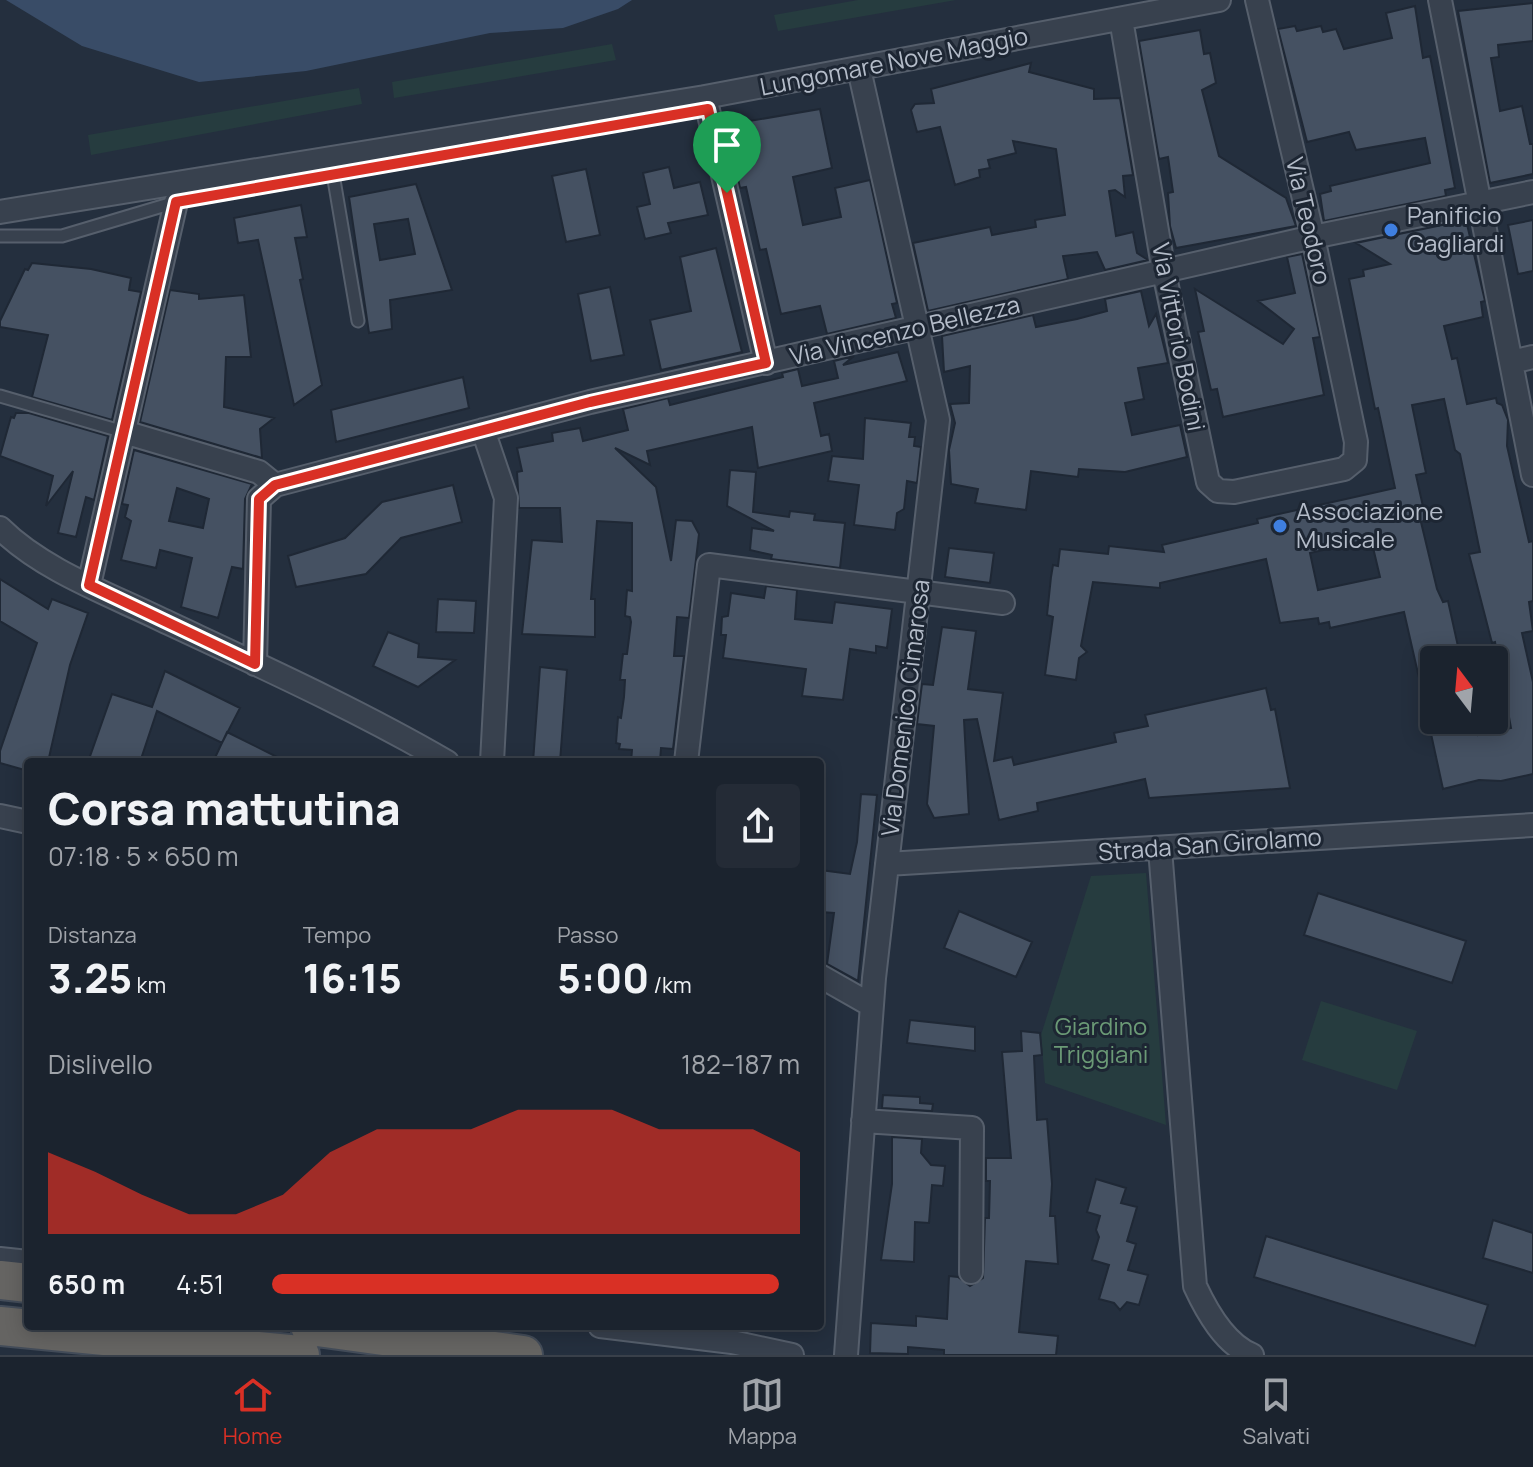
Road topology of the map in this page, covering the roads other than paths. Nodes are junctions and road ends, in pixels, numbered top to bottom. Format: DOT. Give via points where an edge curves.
graph roads {
  1 [pos="1219,0"];
  2 [pos="1257,0"];
  3 [pos="1440,0"];
  4 [pos="1121,19"];
  5 [pos="859,69"];
  6 [pos="706,103"];
  7 [pos="333,174"];
  8 [pos="1533,192"];
  9 [pos="1480,201"];
  10 [pos="176,202"];
  11 [pos="0,212"];
  12 [pos="0,236"];
  13 [pos="1313,237"];
  14 [pos="1164,272"];
  15 [pos="358,321"];
  16 [pos="917,328"];
  17 [pos="1522,359"];
  18 [pos="766,363"];
  19 [pos="0,396"];
  20 [pos="483,430"];
  21 [pos="124,432"];
  22 [pos="1356,442"];
  23 [pos="1533,475"];
  24 [pos="275,485"];
  25 [pos="0,528"];
  26 [pos="89,585"];
  27 [pos="920,591"];
  28 [pos="1003,603"];
  29 [pos="255,664"];
  30 [pos="440,758"];
  31 [pos="492,758"];
  32 [pos="686,758"];
  33 [pos="0,816"];
  34 [pos="24,821"];
  35 [pos="1533,825"];
  36 [pos="1160,849"];
  37 [pos="887,864"];
  38 [pos="824,978"];
  39 [pos="871,1005"];
  40 [pos="863,1121"];
  41 [pos="0,1259"];
  42 [pos="24,1262"];
  43 [pos="971,1272"];
  44 [pos="0,1280"];
  45 [pos="24,1283"];
  46 [pos="0,1297"];
  47 [pos="24,1300"];
  48 [pos="0,1326"];
  49 [pos="24,1328"];
  50 [pos="42,1330"];
  51 [pos="339,1330"];
  52 [pos="633,1330"];
  53 [pos="210,1346"];
  54 [pos="0,1348"];
  55 [pos="300,1355"];
  56 [pos="523,1355"];
  57 [pos="792,1355"];
  58 [pos="846,1355"];
  59 [pos="1252,1355"];
  1 -- 4 [label="street, Lungomare Nove Maggio"];
  2 -- 13 [label="street, Via Teodoro"];
  3 -- 9 [label="street"];
  4 -- 5 [label="street, Lungomare Nove Maggio"];
  4 -- 14 [label="street, Via Vittorio Bodini"];
  5 -- 6 [label="street, Lungomare Nove Maggio"];
  5 -- 16 [label="street, Via Domenico Cimarosa"];
  6 -- 7 [label="lane"];
  6 -- 11 [label="street, Lungomare Nove Maggio"];
  6 -- 18 [label="street"];
  7 -- 10 [label="lane"];
  7 -- 15 [label="lane"];
  8 -- 9 [label="street, Via Vincenzo Bellezza"];
  9 -- 13 [label="street, Via Vincenzo Bellezza"];
  9 -- 17 [label="street"];
  10 -- 12 [label="lane" via="62,236"];
  10 -- 21 [label="street"];
  13 -- 14 [label="street, Via Vincenzo Bellezza"];
  13 -- 22 [label="street, Via Teodoro"];
  14 -- 16 [label="street, Via Vincenzo Bellezza"];
  14 -- 22 [label="street, Via Vittorio Bodini" via="1208,482 1218,491 1344,469 1355,460"];
  16 -- 18 [label="street, Via Vincenzo Bellezza"];
  16 -- 27 [label="street, Via Domenico Cimarosa" via="938,420"];
  17 -- 23 [label="street"];
  18 -- 20 [label="street, Via Vincenzo Bellezza"];
  19 -- 21 [label="lane"];
  20 -- 24 [label="street, Via Vincenzo Bellezza"];
  20 -- 31 [label="street" via="506,498"];
  21 -- 24 [label="street" via="259,472"];
  21 -- 26 [label="street"];
  24 -- 29 [label="street" via="259,499"];
  25 -- 26 [label="street"];
  26 -- 29 [label="street"];
  27 -- 28 [label="street"];
  27 -- 32 [label="street" via="709,565"];
  27 -- 37 [label="street, Via Domenico Cimarosa"];
  29 -- 30 [label="street" via="372,718"];
  33 -- 34 [label="street"];
  35 -- 36 [label="street, Strada San Girolamo"];
  36 -- 37 [label="street, Strada San Girolamo"];
  36 -- 59 [label="street" via="1195,1286 1223,1332"];
  37 -- 39 [label="street, Via Domenico Cimarosa"];
  38 -- 39 [label="street"];
  39 -- 40 [label="street, Via Domenico Cimarosa"];
  40 -- 43 [label="street" via="972,1128"];
  40 -- 58 [label="street, Via Domenico Cimarosa"];
  41 -- 42 [label="street"];
  44 -- 45 [label="highway"];
  46 -- 47 [label="highway"];
  48 -- 49 [label="highway"];
  50 -- 53 [label="highway"];
  51 -- 56 [label="highway"];
  52 -- 57 [label="street"];
  53 -- 54 [label="highway" via="86,1354"];
  53 -- 55 [label="highway"];
}
